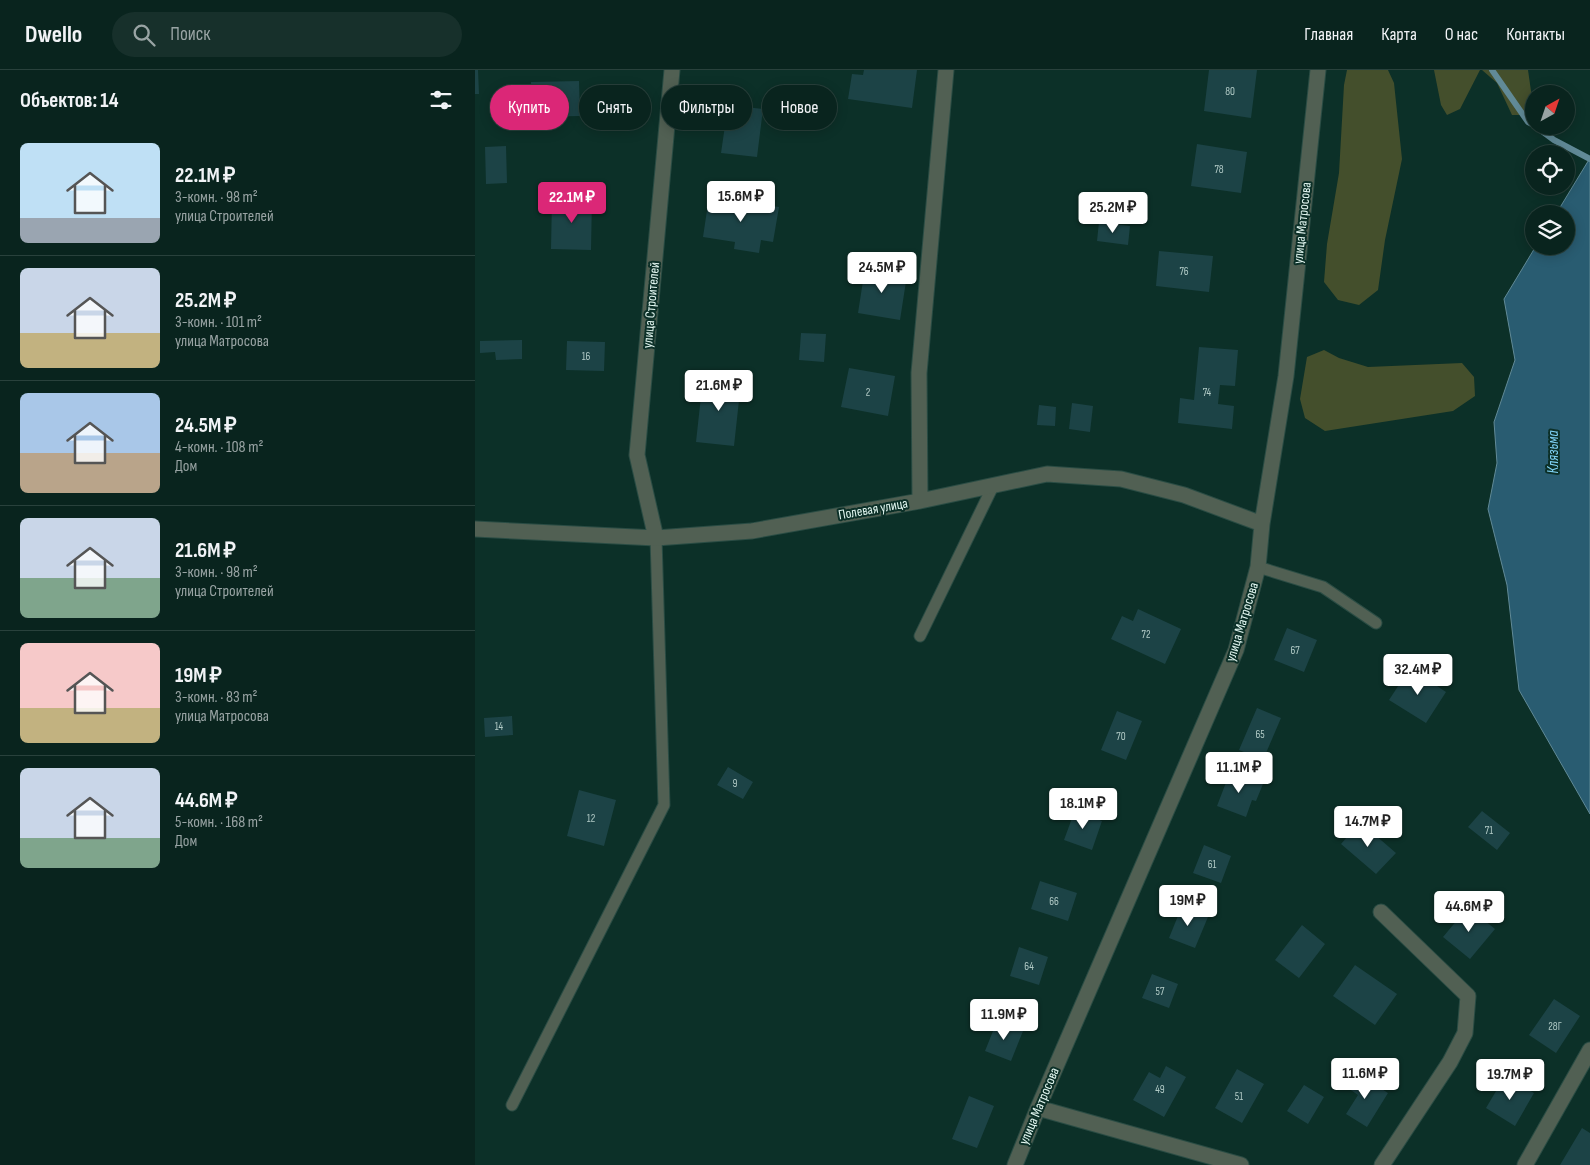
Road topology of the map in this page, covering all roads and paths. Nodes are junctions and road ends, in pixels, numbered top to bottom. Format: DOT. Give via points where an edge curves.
graph roads {
  1 [pos="672,70"];
  2 [pos="946,70"];
  3 [pos="1318,70"];
  4 [pos="994,484"];
  5 [pos="920,501"];
  6 [pos="1262,524"];
  7 [pos="475,529"];
  8 [pos="655,538"];
  9 [pos="1258,566"];
  10 [pos="1376,623"];
  11 [pos="920,636"];
  12 [pos="1381,912"];
  13 [pos="1590,1050"];
  14 [pos="512,1105"];
  15 [pos="1038,1108"];
  16 [pos="1015,1165"];
  17 [pos="1241,1165"];
  18 [pos="1382,1165"];
  19 [pos="1525,1165"];
  1 -- 8 [label="street, улица Строителей" via="637,455"];
  2 -- 5 [label="street" via="919,373"];
  3 -- 6 [label="street, улица Матросова" via="1286,376"];
  4 -- 5 [label="street, Полевая улица"];
  4 -- 6 [label="street, Полевая улица" via="1047,474 1121,479 1184,495"];
  4 -- 11 [label="lane"];
  5 -- 8 [label="street, Полевая улица" via="752,531"];
  6 -- 9 [label="street, улица Матросова"];
  7 -- 8 [label="street, Полевая улица"];
  8 -- 14 [label="lane" via="664,805"];
  9 -- 10 [label="lane" via="1323,587"];
  9 -- 15 [label="street, улица Матросова" via="1236,650"];
  12 -- 18 [label="street" via="1468,996 1465,1034"];
  13 -- 19 [label="street"];
  15 -- 16 [label="street, улица Матросова"];
  15 -- 17 [label="street"];
}
